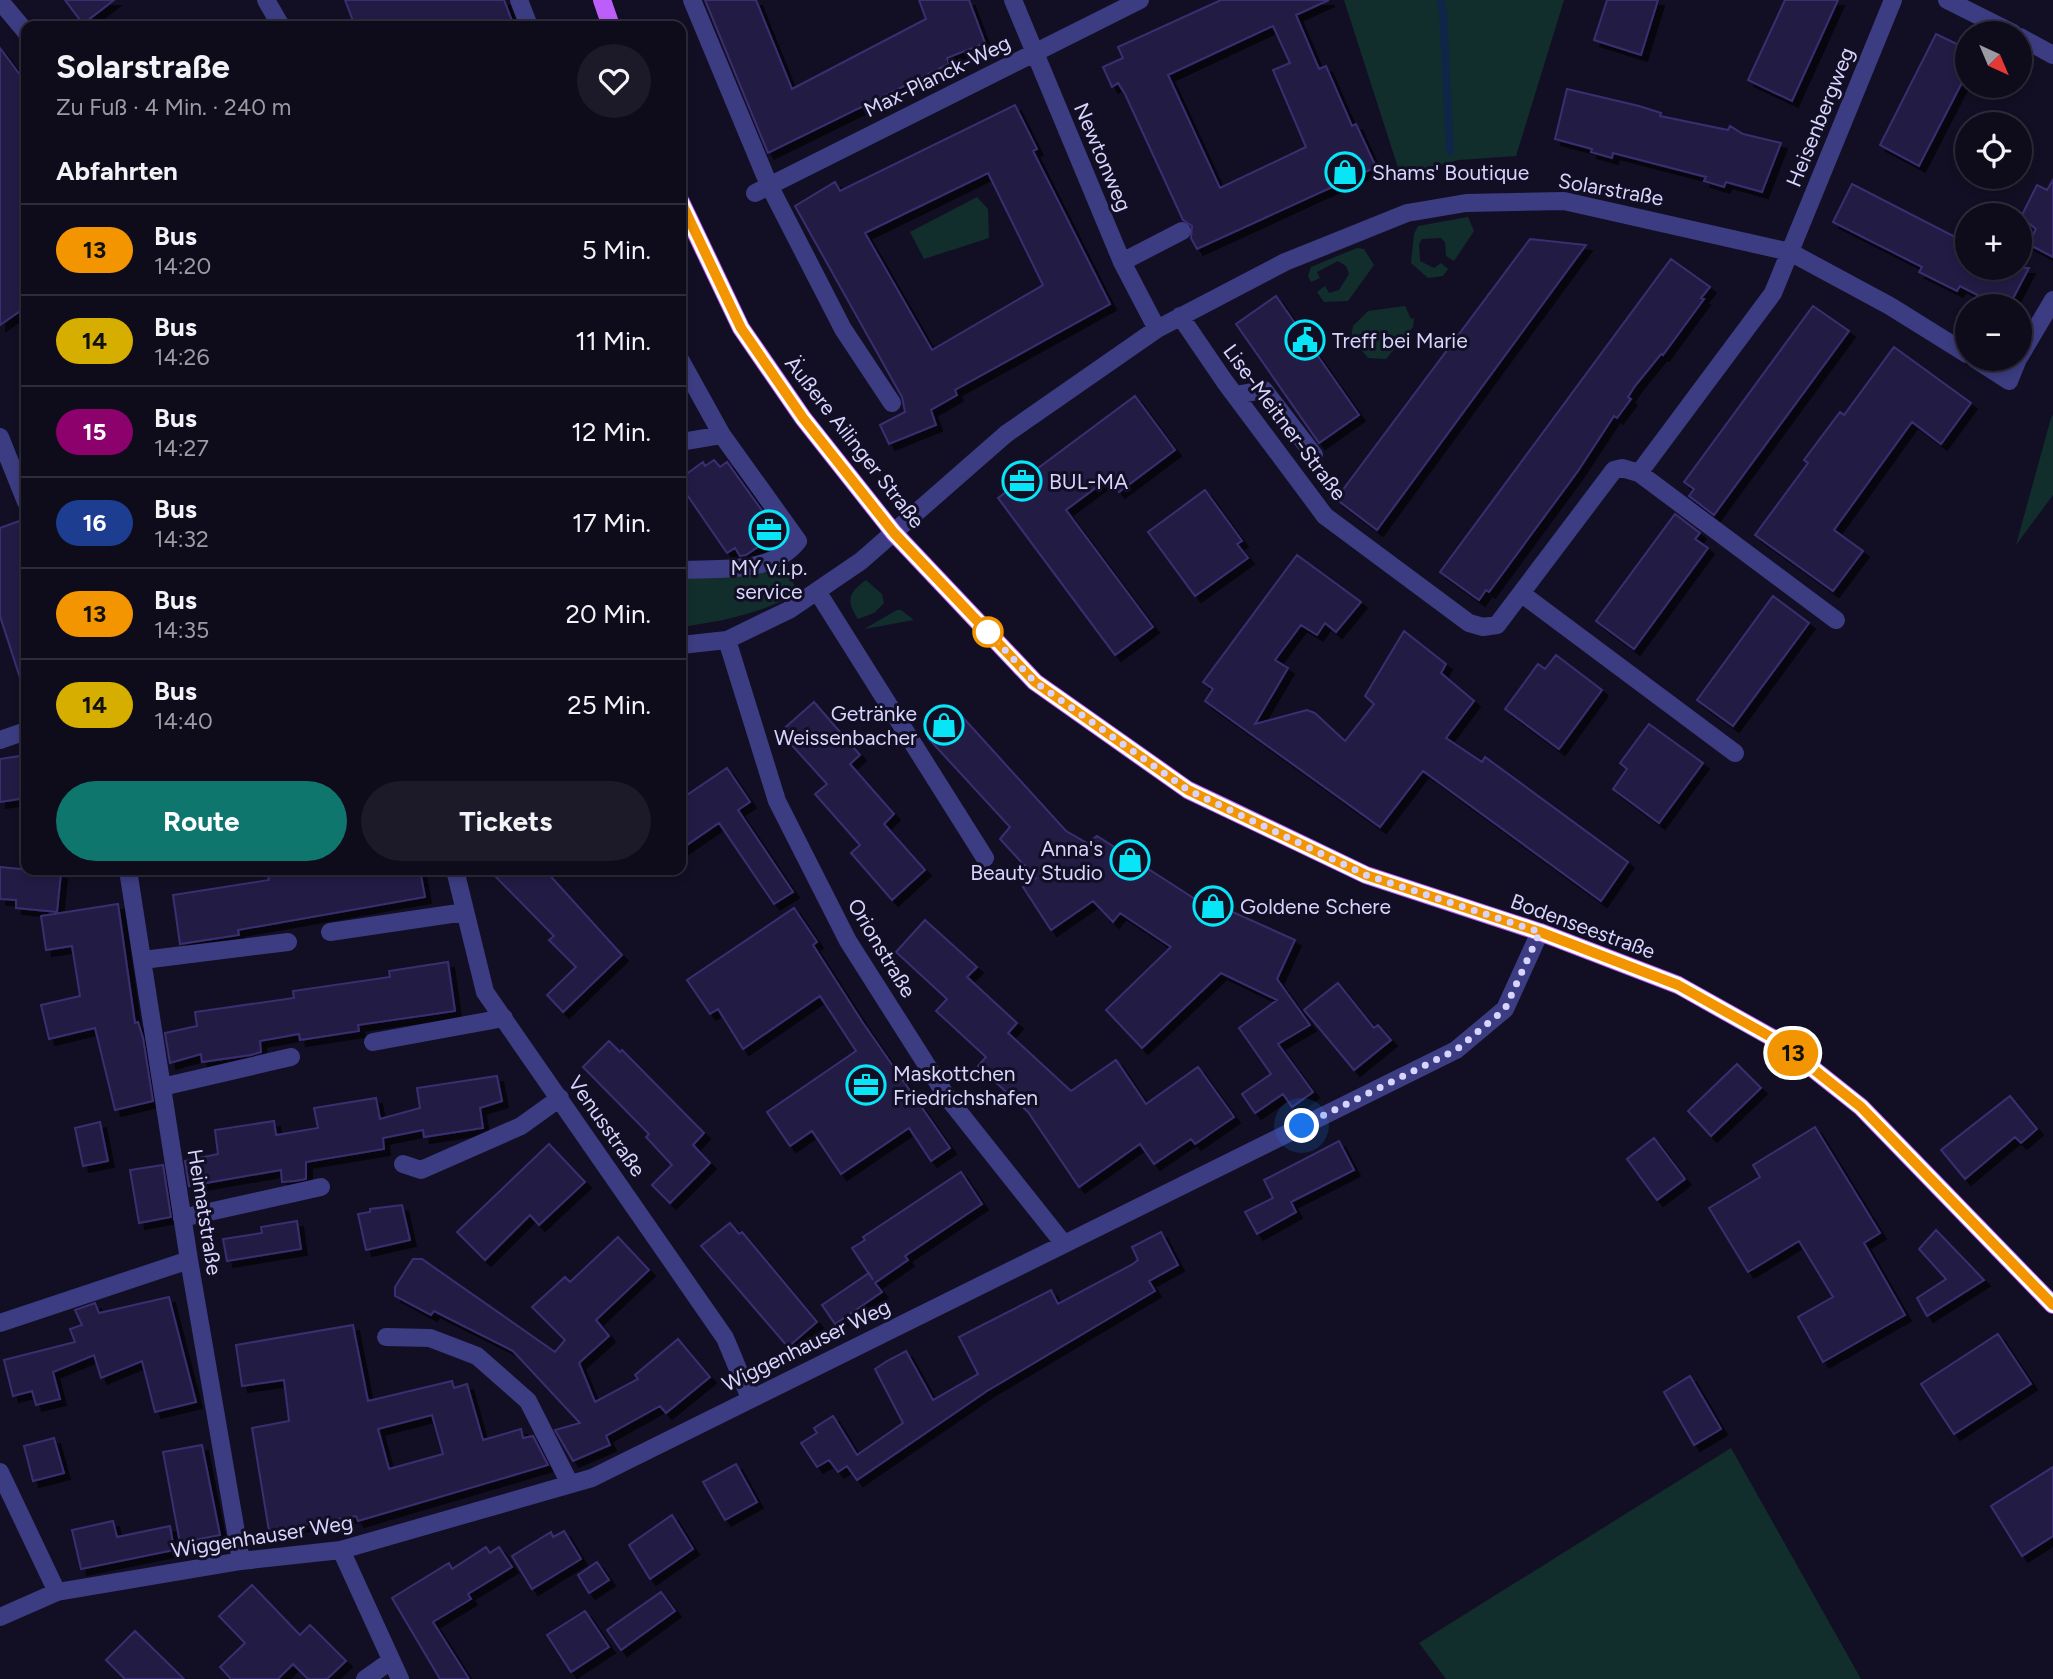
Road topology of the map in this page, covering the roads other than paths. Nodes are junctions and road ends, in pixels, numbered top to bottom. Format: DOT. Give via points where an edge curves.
graph roads {
  1 [pos="266,0"];
  2 [pos="519,0"];
  3 [pos="602,0"];
  4 [pos="692,0"];
  5 [pos="1013,0"];
  6 [pos="1140,0"];
  7 [pos="1893,0"];
  8 [pos="1947,0"];
  9 [pos="0,1"];
  10 [pos="278,21"];
  11 [pos="527,21"];
  12 [pos="609,21"];
  13 [pos="1989,21"];
  14 [pos="21,26"];
  15 [pos="2032,44"];
  16 [pos="1034,53"];
  17 [pos="2053,55"];
  18 [pos="762,189"];
  19 [pos="686,212"];
  20 [pos="1182,231"];
  21 [pos="1790,252"];
  22 [pos="1122,262"];
  23 [pos="2053,300"];
  24 [pos="1180,316"];
  25 [pos="1157,329"];
  26 [pos="2032,335"];
  27 [pos="1955,347"];
  28 [pos="686,369"];
  29 [pos="1993,371"];
  30 [pos="2013,371"];
  31 [pos="1235,395"];
  32 [pos="892,403"];
  33 [pos="722,435"];
  34 [pos="0,437"];
  35 [pos="686,441"];
  36 [pos="1314,456"];
  37 [pos="1639,473"];
  38 [pos="21,490"];
  39 [pos="894,533"];
  40 [pos="686,570"];
  41 [pos="817,591"];
  42 [pos="1522,594"];
  43 [pos="1836,620"];
  44 [pos="727,640"];
  45 [pos="686,644"];
  46 [pos="1035,682"];
  47 [pos="21,733"];
  48 [pos="0,740"];
  49 [pos="1735,753"];
  50 [pos="985,858"];
  51 [pos="129,875"];
  52 [pos="456,875"];
  53 [pos="465,912"];
  54 [pos="330,932"];
  55 [pos="1540,932"];
  56 [pos="288,942"];
  57 [pos="143,960"];
  58 [pos="504,1018"];
  59 [pos="373,1042"];
  60 [pos="291,1057"];
  61 [pos="162,1087"];
  62 [pos="560,1097"];
  63 [pos="403,1164"];
  64 [pos="321,1187"];
  65 [pos="182,1218"];
  66 [pos="1064,1244"];
  67 [pos="189,1260"];
  68 [pos="2053,1305"];
  69 [pos="0,1323"];
  70 [pos="386,1337"];
  71 [pos="750,1398"];
  72 [pos="0,1472"];
  73 [pos="570,1484"];
  74 [pos="341,1550"];
  75 [pos="241,1561"];
  76 [pos="57,1592"];
  77 [pos="0,1617"];
  78 [pos="389,1662"];
  79 [pos="365,1679"];
  80 [pos="400,1679"];
  1 -- 10 [label="street"];
  2 -- 11 [label="street"];
  3 -- 12 [label="main road"];
  4 -- 18 [label="street"];
  5 -- 16 [label="street, Newtonweg"];
  6 -- 16 [label="street, Max-Planck-Weg"];
  7 -- 21 [label="street, Heisenbergweg"];
  8 -- 13 [label="street"];
  9 -- 14 [label="street"];
  15 -- 17 [label="street"];
  16 -- 18 [label="street, Max-Planck-Weg"];
  16 -- 22 [label="street, Newtonweg"];
  18 -- 32 [label="street" via="843,330"];
  19 -- 39 [label="main road, Äußere Ailinger Straße" via="741,328 803,418"];
  20 -- 22 [label="street"];
  21 -- 24 [label="street, Solarstraße" via="1564,201 1466,203 1395,218 1285,262"];
  21 -- 27 [label="street, Solarstraße"];
  21 -- 37 [label="street" via="1773,293"];
  22 -- 25 [label="street, Newtonweg"];
  23 -- 26 [label="street"];
  24 -- 25 [label="street, Solarstraße"];
  24 -- 31 [label="street, Lise-Meitner-Straße"];
  25 -- 39 [label="street, Solarstraße" via="1006,434"];
  28 -- 33 [label="street"];
  29 -- 30 [label="street" via="2008,381"];
  31 -- 36 [label="street" via="1264,390"];
  31 -- 42 [label="street, Lise-Meitner-Straße" via="1325,516 1469,623 1497,625"];
  33 -- 35 [label="street"];
  33 -- 40 [label="street" via="798,541 789,553 759,565"];
  34 -- 38 [label="street"];
  37 -- 42 [label="street, Lise-Meitner-Straße" via="1614,470"];
  37 -- 43 [label="street"];
  39 -- 41 [label="street, Solarstraße"];
  39 -- 46 [label="main road, Äußere Ailinger Straße"];
  41 -- 44 [label="street, Solarstraße"];
  41 -- 50 [label="street"];
  42 -- 49 [label="street"];
  44 -- 45 [label="street, Solarstraße"];
  44 -- 66 [label="street, Orionstraße" via="777,801 848,941 947,1097"];
  46 -- 55 [label="main road, Bodenseestraße" via="1188,790 1366,875"];
  47 -- 48 [label="street"];
  51 -- 57 [label="street, Heimatstraße"];
  52 -- 53 [label="street, Venusstraße"];
  53 -- 54 [label="street"];
  53 -- 58 [label="street, Venusstraße" via="485,992"];
  55 -- 66 [label="street, Wiggenhauser Weg" via="1505,1009 1456,1050"];
  55 -- 68 [label="main road, Bodenseestraße" via="1678,985 1778,1041 1861,1107"];
  56 -- 57 [label="street"];
  57 -- 61 [label="street, Heimatstraße"];
  58 -- 59 [label="street"];
  58 -- 62 [label="street, Venusstraße"];
  60 -- 61 [label="street"];
  61 -- 65 [label="street, Heimatstraße"];
  62 -- 63 [label="street" via="521,1126 421,1170"];
  62 -- 71 [label="street, Venusstraße" via="724,1338"];
  64 -- 65 [label="street"];
  65 -- 67 [label="street, Heimatstraße"];
  66 -- 71 [label="street, Wiggenhauser Weg"];
  67 -- 69 [label="street"];
  67 -- 75 [label="street, Heimatstraße"];
  70 -- 73 [label="street" via="430,1338 477,1356 528,1401"];
  71 -- 73 [label="street, Wiggenhauser Weg" via="592,1478"];
  72 -- 76 [label="street"];
  73 -- 74 [label="street, Wiggenhauser Weg"];
  74 -- 75 [label="street, Wiggenhauser Weg"];
  74 -- 78 [label="street"];
  75 -- 76 [label="street, Wiggenhauser Weg"];
  76 -- 77 [label="street, Wiggenhauser Weg"];
  78 -- 79 [label="street"];
  78 -- 80 [label="street"];
}
